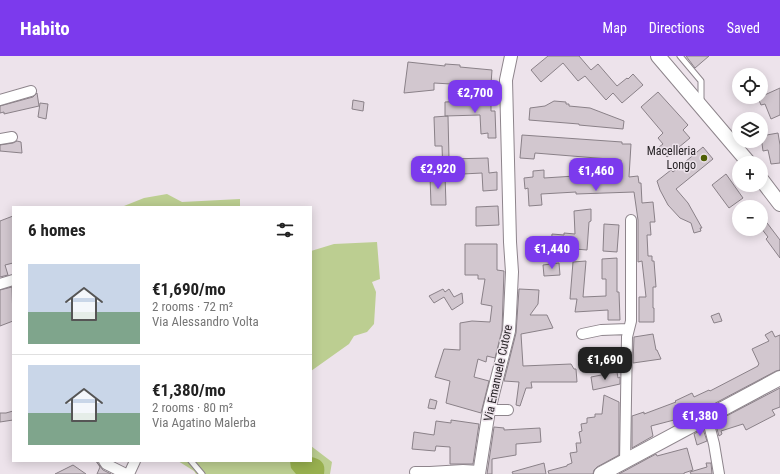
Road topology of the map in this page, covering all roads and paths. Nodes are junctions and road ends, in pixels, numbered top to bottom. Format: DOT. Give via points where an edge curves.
graph roads {
  1 [pos="511,56"];
  2 [pos="658,56"];
  3 [pos="680,56"];
  4 [pos="31,92"];
  5 [pos="0,100"];
  6 [pos="701,106"];
  7 [pos="12,137"];
  8 [pos="0,140"];
  9 [pos="742,156"];
  10 [pos="768,188"];
  11 [pos="780,204"];
  12 [pos="631,220"];
  13 [pos="12,280"];
  14 [pos="0,284"];
  15 [pos="628,329"];
  16 [pos="582,334"];
  17 [pos="780,378"];
  18 [pos="489,410"];
  19 [pos="508,410"];
  20 [pos="707,417"];
  21 [pos="105,462"];
  22 [pos="135,462"];
  23 [pos="192,462"];
  24 [pos="626,462"];
  25 [pos="415,472"];
  26 [pos="479,472"];
  27 [pos="430,473"];
  28 [pos="126,474"];
  29 [pos="129,474"];
  30 [pos="202,474"];
  31 [pos="601,474"];
  32 [pos="719,474"];
  1 -- 18 [label="street, Via Emanuele Cutore" via="506,80 512,272 509,331"];
  2 -- 6 [label="main road"];
  3 -- 6 [label="lane" via="701,81"];
  4 -- 5 [label="street"];
  6 -- 9 [label="main road"];
  7 -- 8 [label="street"];
  10 -- 11 [label="main road"];
  12 -- 15 [label="street" via="631,322"];
  13 -- 14 [label="street"];
  15 -- 16 [label="street"];
  15 -- 24 [label="street"];
  17 -- 20 [label="main road"];
  18 -- 19 [label="street"];
  18 -- 26 [label="street, Via Emanuele Cutore"];
  20 -- 24 [label="main road"];
  20 -- 32 [label="street"];
  21 -- 28 [label="street"];
  22 -- 29 [label="street"];
  23 -- 30 [label="lane"];
  24 -- 31 [label="main road"];
  25 -- 27 [label="street"];
  26 -- 27 [label="street" via="463,470"];
}
